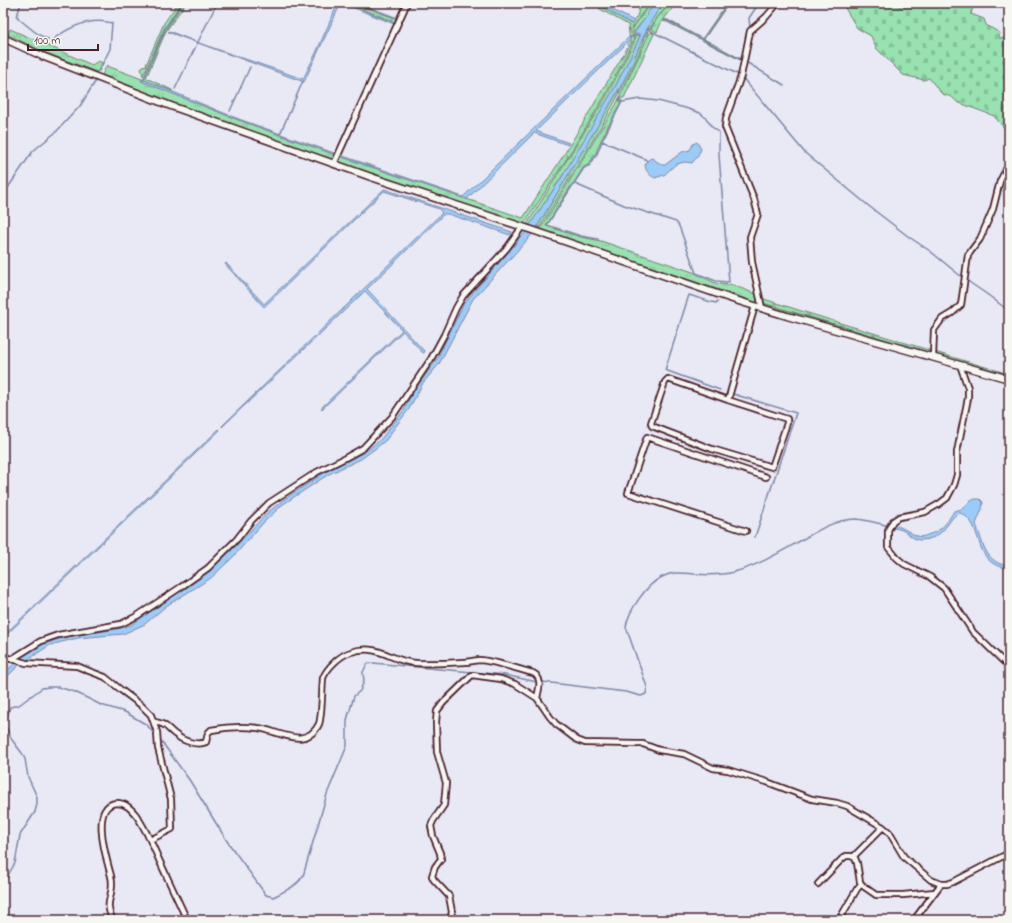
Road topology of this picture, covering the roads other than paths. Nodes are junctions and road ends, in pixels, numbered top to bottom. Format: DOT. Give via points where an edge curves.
graph roads {
  1 [pos="407,3"];
  2 [pos="778,3"];
  3 [pos="3,38"];
  4 [pos="334,164"];
  5 [pos="1009,164"];
  6 [pos="524,228"];
  7 [pos="758,307"];
  8 [pos="934,357"];
  9 [pos="960,365"];
  10 [pos="1009,379"];
  11 [pos="728,400"];
  12 [pos="669,434"];
  13 [pos="666,443"];
  14 [pos="712,449"];
  15 [pos="709,458"];
  16 [pos="755,463"];
  17 [pos="752,472"];
  18 [pos="766,477"];
  19 [pos="746,531"];
  20 [pos="3,657"];
  21 [pos="14,659"];
  22 [pos="1009,667"];
  23 [pos="537,698"];
  24 [pos="154,722"];
  25 [pos="884,827"];
  26 [pos="150,840"];
  27 [pos="1009,853"];
  28 [pos="853,857"];
  29 [pos="818,884"];
  30 [pos="861,884"];
  31 [pos="941,884"];
  32 [pos="935,892"];
  33 [pos="113,920"];
  34 [pos="187,920"];
  35 [pos="450,920"];
  36 [pos="839,920"];
  37 [pos="914,920"];
  1 -- 4 [label="street"];
  2 -- 7 [label="street" via="750,31 741,76 725,127 758,214 750,237"];
  3 -- 4 [label="main road" via="42,56 171,106"];
  4 -- 6 [label="main road"];
  5 -- 8 [label="street" via="1000,181 993,209 982,234 968,255 961,305 942,319 934,330"];
  6 -- 7 [label="main road"];
  6 -- 21 [label="street" via="463,296 431,360 392,417 369,443 356,453 316,472 269,503 208,568 137,616 121,624 51,637 31,646"];
  7 -- 8 [label="main road"];
  7 -- 11 [label="street"];
  8 -- 9 [label="main road"];
  9 -- 10 [label="main road"];
  9 -- 22 [label="street" via="968,388 968,398 957,452 957,475 954,485 947,498 939,504 925,512 899,517 893,521 888,530 888,547 904,564 930,577 944,588 973,632"];
  11 -- 12 [label="street" via="666,380 651,423 654,428"];
  11 -- 16 [label="street" via="787,419 772,467"];
  12 -- 13 [label="street"];
  12 -- 14 [label="street"];
  13 -- 15 [label="street"];
  13 -- 19 [label="street" via="647,437 628,493"];
  14 -- 15 [label="street"];
  14 -- 16 [label="street"];
  15 -- 17 [label="street"];
  16 -- 17 [label="street"];
  17 -- 18 [label="street"];
  20 -- 21 [label="street"];
  21 -- 24 [label="street" via="26,663 77,666 105,677 141,705"];
  23 -- 24 [label="street" via="540,680 533,673 480,660 447,663 407,662 379,651 364,650 344,655 325,673 319,724 305,737 282,736 258,728 241,727 211,730 206,742 202,744 183,739 165,725"];
  23 -- 25 [label="street" via="556,724 585,743 643,744 659,750 684,754 713,768 767,782 812,799 847,806"];
  23 -- 35 [label="street" via="507,680 472,676 437,711 435,736 446,783 444,805 431,826 441,859 432,871 432,876 449,896 452,912"];
  24 -- 26 [label="street" via="171,799 172,828"];
  25 -- 28 [label="street"];
  25 -- 31 [label="street" via="904,857 931,880"];
  26 -- 33 [label="street" via="129,807 116,803 104,809 102,839 112,879 113,889 108,906"];
  26 -- 34 [label="street"];
  27 -- 31 [label="street" via="947,884"];
  28 -- 29 [label="street" via="846,856"];
  28 -- 30 [label="street" via="857,863"];
  30 -- 32 [label="street" via="876,894"];
  30 -- 36 [label="street"];
  31 -- 32 [label="street"];
  32 -- 37 [label="street"];
}
